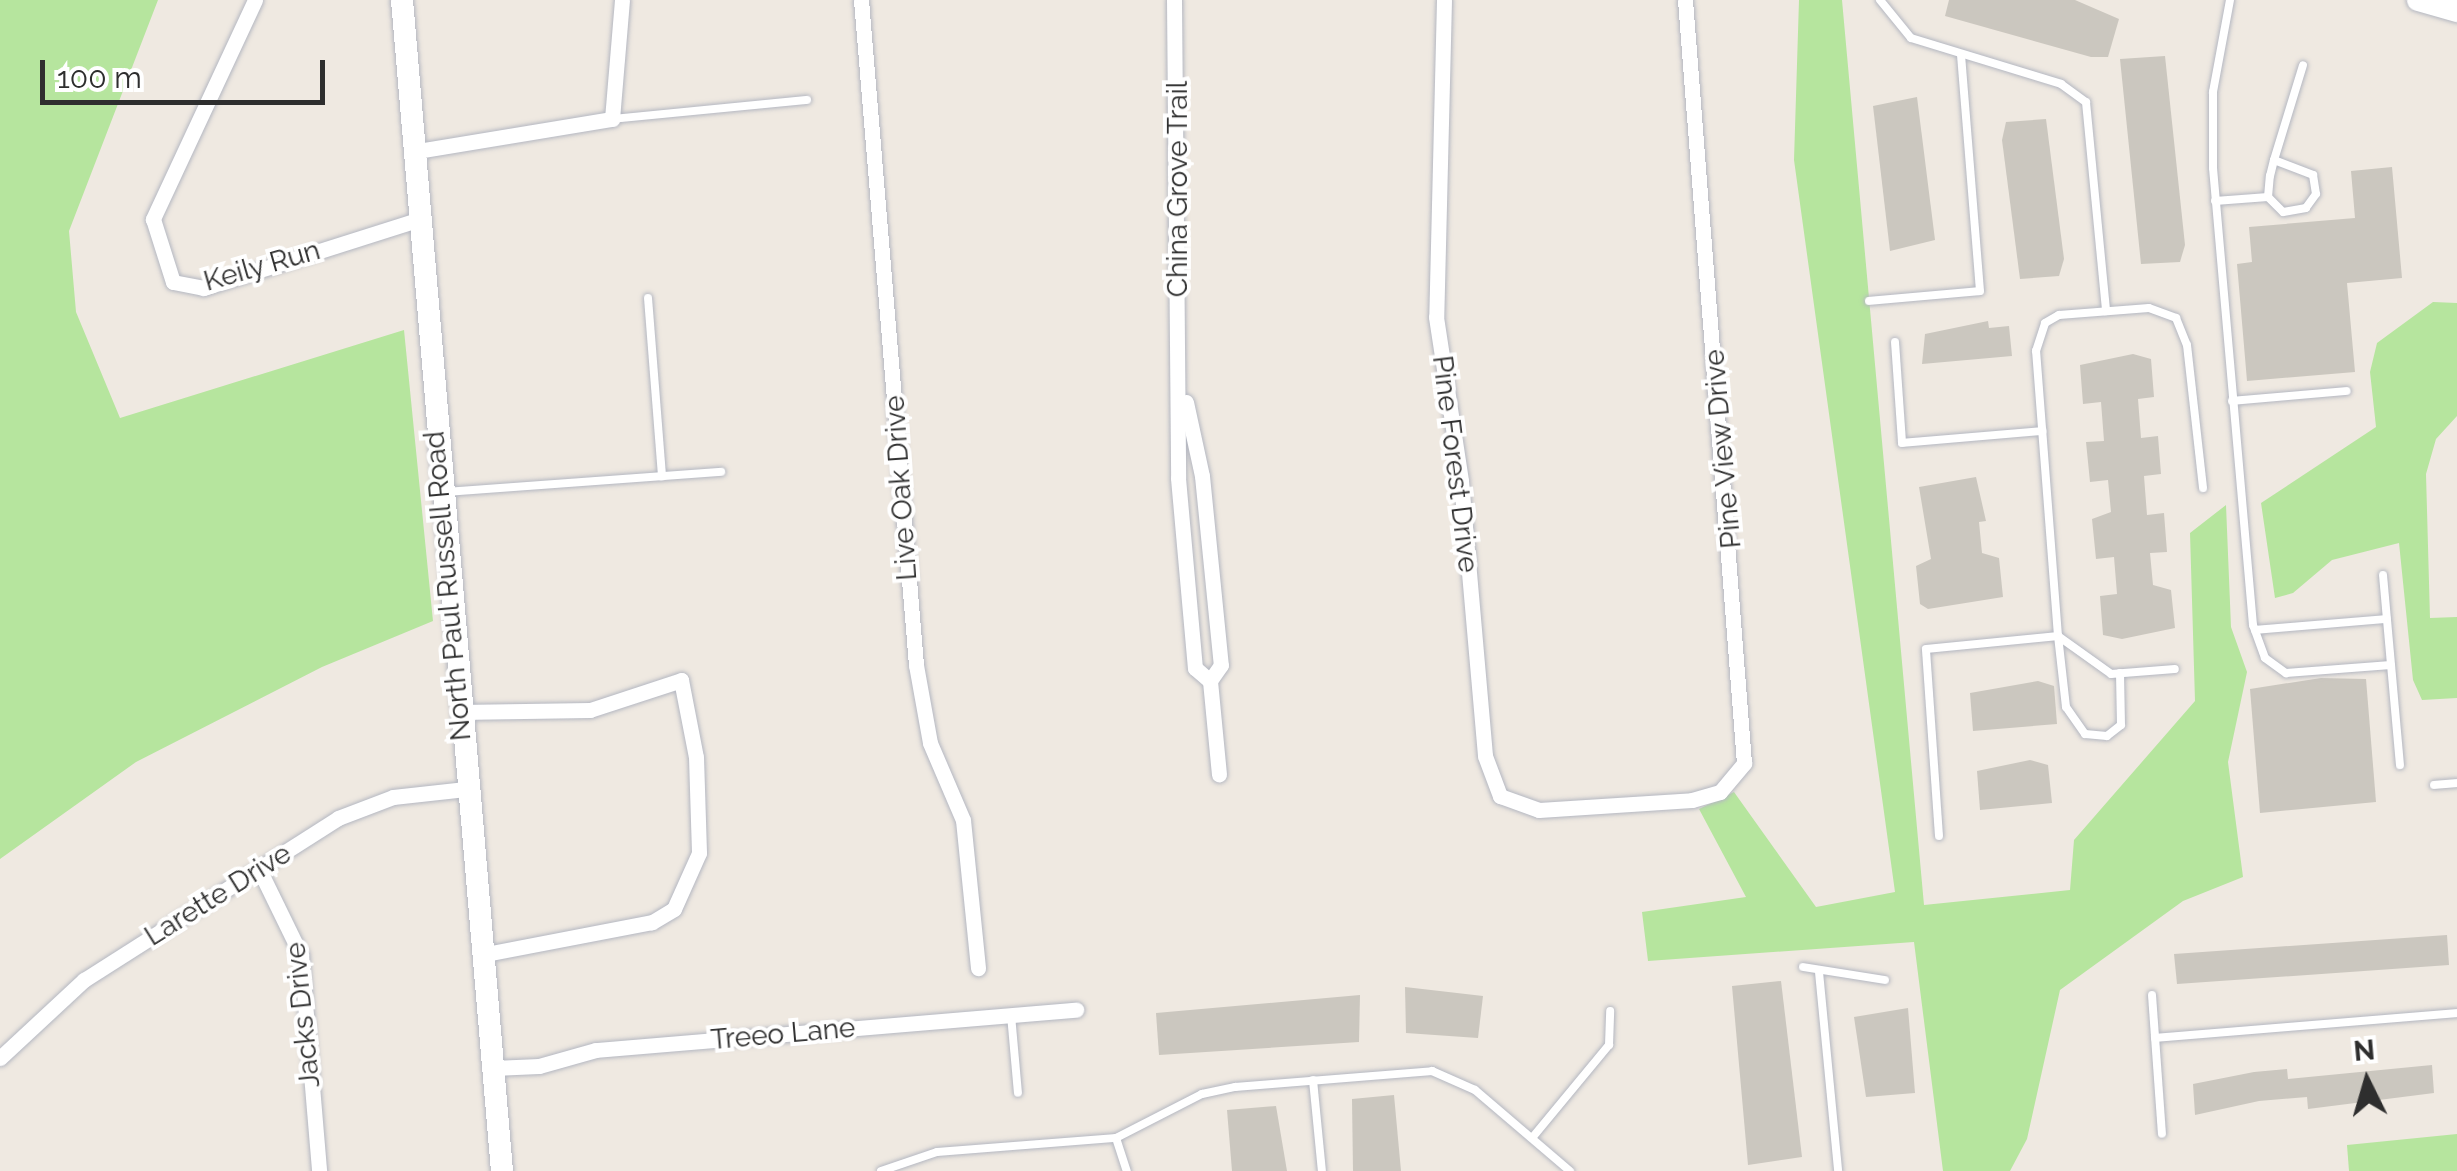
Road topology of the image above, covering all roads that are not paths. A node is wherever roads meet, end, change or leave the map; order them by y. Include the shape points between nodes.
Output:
1 (256, 0) edge
2 (402, 0) edge
3 (622, 0) edge
4 (861, 0) edge
5 (1174, 0) edge
6 (1444, 0) edge
7 (1685, 0) edge
8 (1880, 0) edge
9 (2230, 0) edge
10 (2418, 0) edge
11 (2457, 11) edge
12 (1961, 56) junction
13 (2303, 65) dead end
14 (807, 100) dead end
15 (612, 119) junction
16 (412, 152) junction
17 (2274, 160) junction
18 (2268, 197) junction
19 (2216, 201) junction
20 (417, 220) junction
21 (648, 298) dead end
22 (1869, 301) dead end
23 (2106, 311) junction
24 (1895, 342) dead end
25 (1181, 378) junction
26 (2347, 391) dead end
27 (2232, 402) junction
28 (2042, 431) junction
29 (721, 472) dead end
30 (662, 476) junction
31 (2203, 488) dead end
32 (440, 492) junction
33 (2383, 575) dead end
34 (2387, 619) junction
35 (2255, 630) junction
36 (2058, 636) junction
37 (2391, 665) junction
38 (2176, 669) dead end
39 (2120, 673) junction
40 (1210, 681) junction
41 (460, 712) junction
42 (2400, 765) dead end
43 (1219, 776) dead end
44 (2457, 783) edge
45 (2434, 785) dead end
46 (466, 789) junction
47 (1624, 805) joint
48 (1939, 836) dead end
49 (258, 869) junction
50 (480, 956) junction
51 (1803, 967) dead end
52 (978, 968) dead end
53 (1819, 972) junction
54 (1885, 980) dead end
55 (2152, 995) dead end
56 (1076, 1010) dead end
57 (1610, 1011) dead end
58 (2457, 1014) edge
59 (1011, 1015) junction
60 (2155, 1038) junction
61 (0, 1058) edge
62 (492, 1068) junction
63 (1313, 1080) junction
64 (1018, 1093) dead end
65 (2162, 1134) dead end
66 (1116, 1138) junction
67 (1532, 1138) junction
68 (318, 1171) edge
69 (502, 1171) edge
70 (881, 1171) edge
71 (1126, 1171) edge
72 (1322, 1171) edge
73 (1570, 1171) edge
74 (1838, 1171) edge

1 - 20 street, Keily Run via 153,219 174,282 202,288
2 - 16 street, North Paul Russell Road
3 - 15 street
4 - 52 street, Live Oak Drive via 916,664 930,743 963,820
5 - 25 street, China Grove Trail
6 - 47 street, Pine Forest Drive via 1436,317 1489,778 1500,796 1526,810
7 - 47 street, Pine View Drive via 1746,746 1736,780 1720,792
8 - 12 lane via 1911,38
9 - 19 lane via 2212,92
10 - 11 street
12 - 22 lane via 1980,291
12 - 23 lane via 2061,84 2086,102
13 - 17 lane
14 - 15 lane
15 - 16 street
16 - 20 street, North Paul Russell Road
17 - 18 lane
17 - 18 lane via 2307,169 2316,194 2292,213
18 - 19 lane
19 - 27 lane
20 - 32 street, North Paul Russell Road
21 - 30 lane
23 - 28 lane via 2058,315 2040,333
23 - 31 lane via 2165,310 2183,328
24 - 28 lane via 1902,443
25 - 40 street, China Grove Trail via 1202,476 1221,665
25 - 40 street, China Grove Trail via 1178,478 1195,668
26 - 27 lane
27 - 35 lane
28 - 36 lane
29 - 30 lane
30 - 32 lane
32 - 41 street, North Paul Russell Road
33 - 34 lane
34 - 35 lane
34 - 37 lane
35 - 37 lane via 2265,658 2286,673
36 - 39 lane via 2098,670
36 - 39 lane via 2066,707 2084,734 2108,736 2121,725
36 - 48 lane via 1926,649
37 - 42 lane
38 - 39 lane
40 - 43 street, China Grove Trail
41 - 46 street, North Paul Russell Road
41 - 50 street via 590,710 681,680 696,757 699,853 674,909 652,922
44 - 45 lane
46 - 49 street, Larette Drive via 366,805
46 - 50 street, North Paul Russell Road
49 - 61 street, Larette Drive via 74,988
49 - 68 street, Jacks Drive via 302,954
50 - 62 street, North Paul Russell Road
51 - 53 lane
53 - 54 lane
53 - 74 lane
55 - 60 lane
56 - 59 street, Treeo Lane
57 - 67 lane via 1609,1045
58 - 60 lane
59 - 62 street, Treeo Lane via 596,1050 538,1066
59 - 64 lane
60 - 65 lane
62 - 69 street, North Paul Russell Road
63 - 66 lane via 1202,1094
63 - 67 lane via 1447,1074
63 - 72 lane
66 - 70 lane via 937,1152
66 - 71 lane
67 - 73 lane

